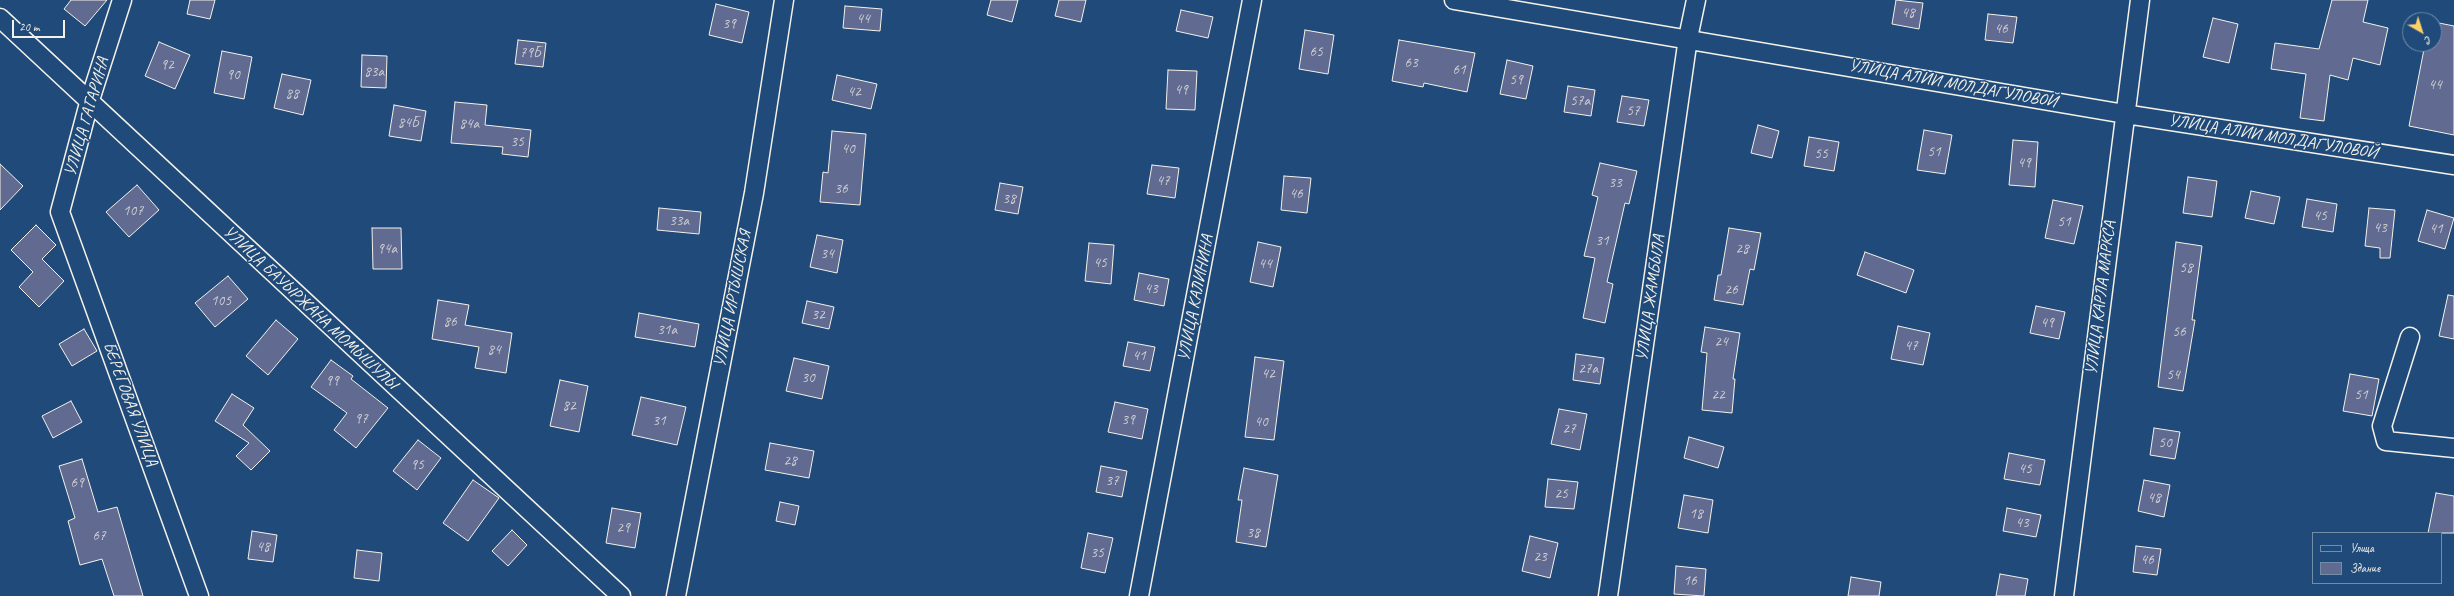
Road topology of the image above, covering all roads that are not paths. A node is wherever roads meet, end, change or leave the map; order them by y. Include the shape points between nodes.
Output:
1 (122, 0) edge
2 (784, 0) edge
3 (1252, 0) edge
4 (1454, 0) edge
5 (1696, 0) edge
6 (2140, 0) edge
7 (0, 18) edge
8 (1688, 38) junction
9 (89, 103) junction
10 (2125, 114) junction
11 (2454, 165) edge
12 (60, 212) joint
13 (2410, 337) dead end
14 (2454, 448) edge
15 (199, 596) edge
16 (621, 596) edge
17 (676, 596) edge
18 (1139, 596) edge
19 (1608, 596) edge
20 (2064, 596) edge

1 - 9 street, УЛИЦА ГАГАРИНА
2 - 17 street, УЛИЦА ИРТЫШСКАЯ via 754,192
3 - 18 street, УЛИЦА КАЛИНИНА
4 - 8 street, УЛИЦА АЛИИ МОЛДАГУЛОВОЙ
5 - 8 street, УЛИЦА ЖАМБЫЛА
6 - 10 street, УЛИЦА КАРЛА МАРКСА
7 - 9 street, УЛИЦА БАУЫРЖАНА МОМЫШУЛЫ
8 - 10 street, УЛИЦА АЛИИ МОЛДАГУЛОВОЙ
8 - 19 street, УЛИЦА ЖАМБЫЛА
9 - 12 street, УЛИЦА ГАГАРИНА
9 - 16 street, УЛИЦА БАУЫРЖАНА МОМЫШУЛЫ
10 - 11 street, УЛИЦА АЛИИ МОЛДАГУЛОВОЙ
10 - 20 street, УЛИЦА КАРЛА МАРКСА
12 - 15 street, БЕРЕГОВАЯ УЛИЦА
13 - 14 street via 2382,426 2386,441

